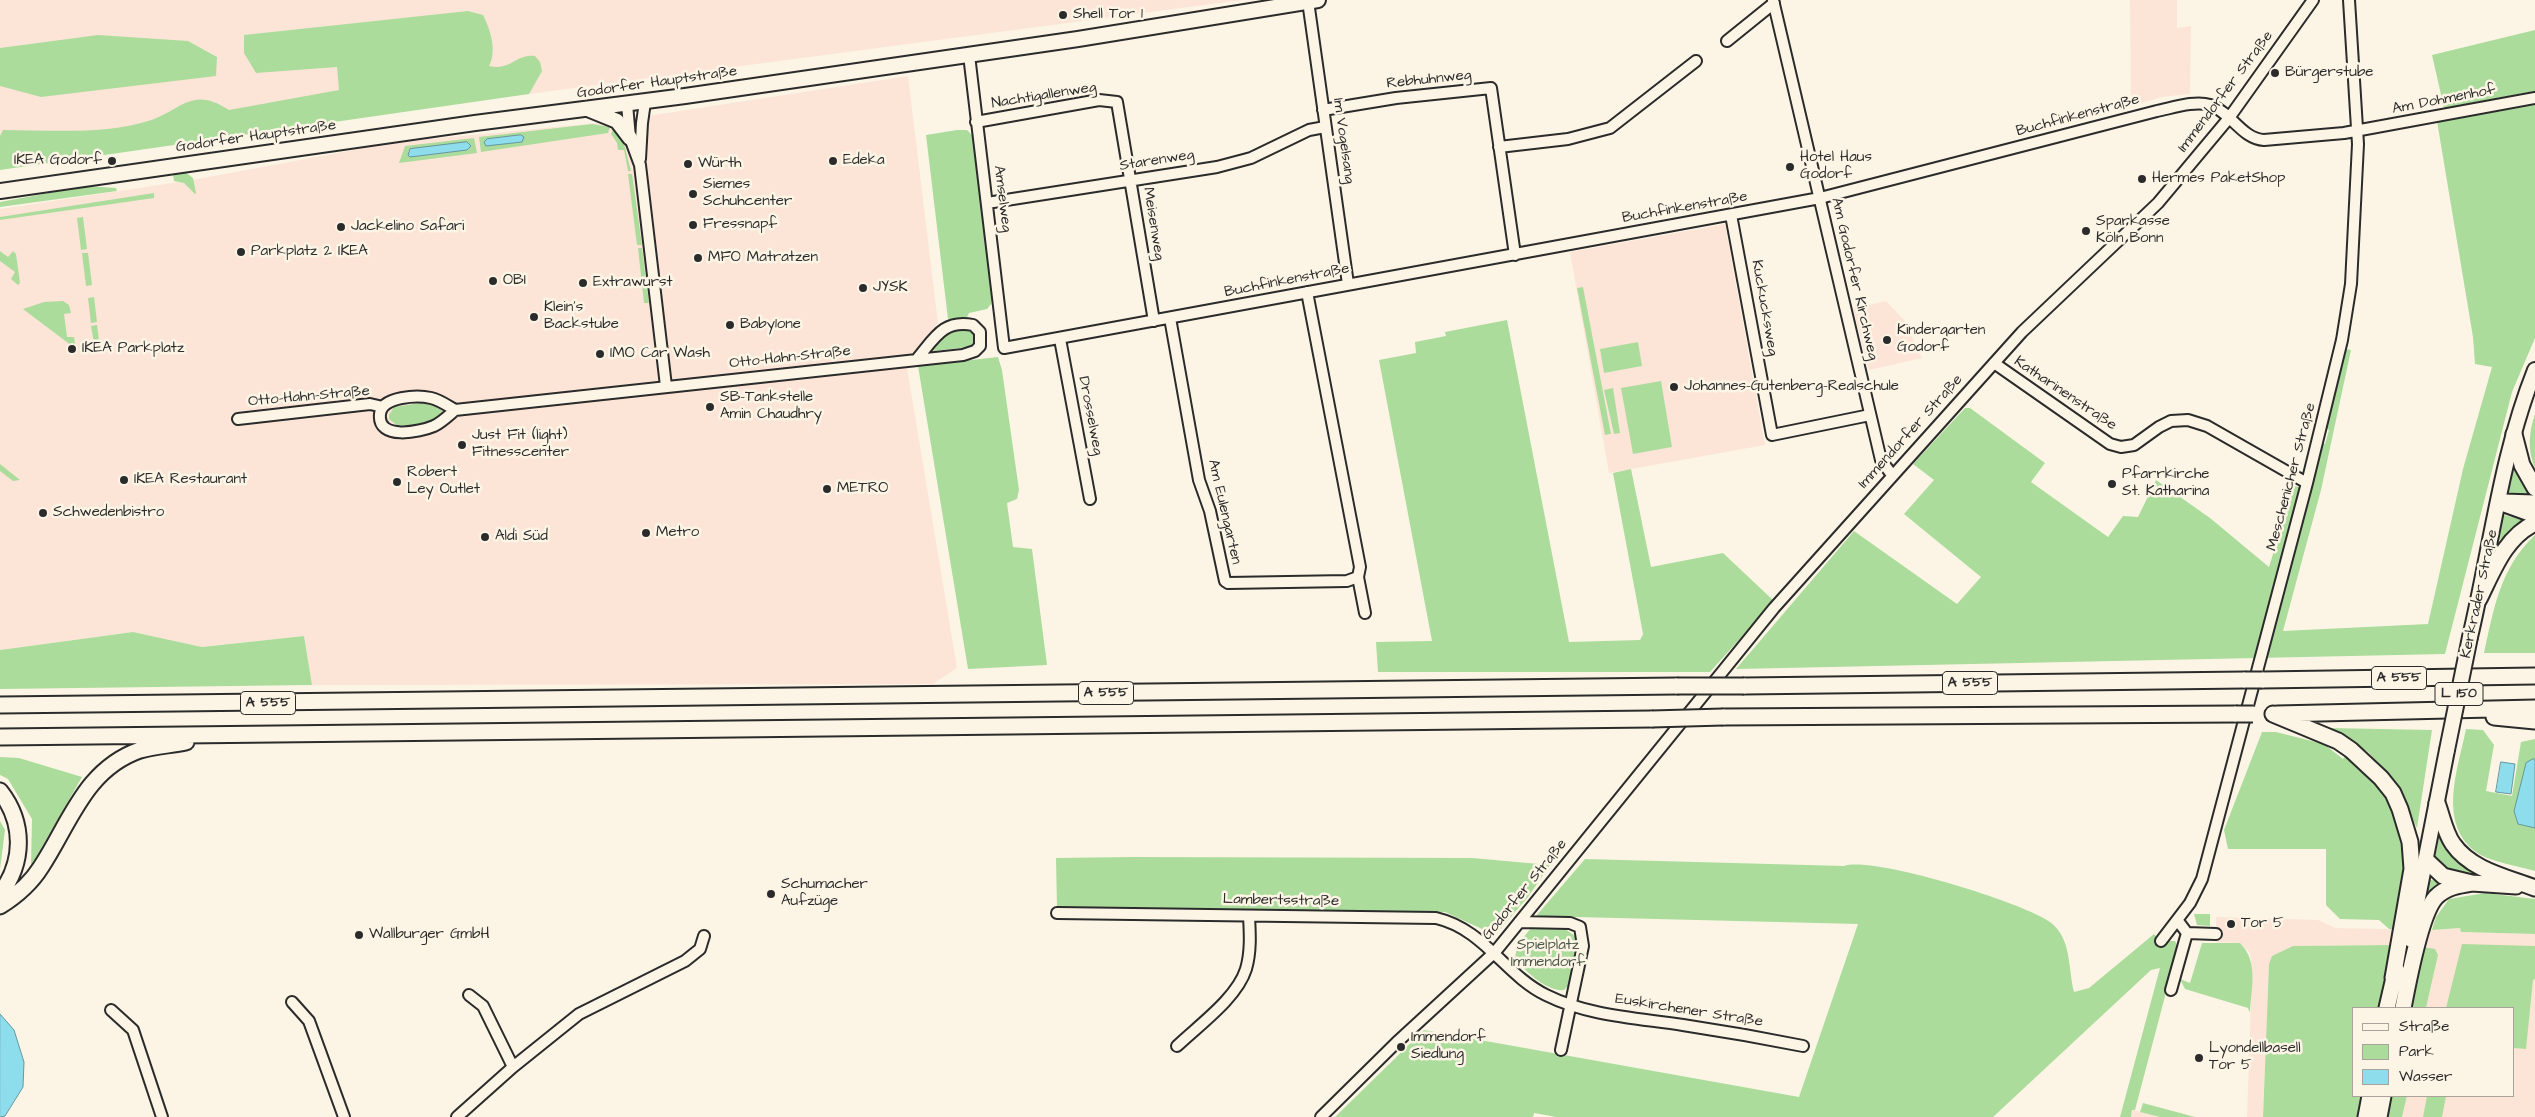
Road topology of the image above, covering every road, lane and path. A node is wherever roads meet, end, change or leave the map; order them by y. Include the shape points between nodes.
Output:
1 (2313, 0) edge
2 (2349, 0) edge
3 (1313, 1) edge
4 (1774, 1) edge
5 (1727, 41) dead end
6 (969, 55) junction
7 (1696, 61) dead end
8 (2535, 98) edge
9 (646, 102) junction
10 (1117, 102) joint
11 (627, 104) junction
12 (589, 110) junction
13 (1323, 110) junction
14 (2229, 118) junction
15 (976, 122) junction
16 (1325, 127) junction
17 (2358, 131) junction
18 (630, 138) junction
19 (1499, 147) junction
20 (640, 165) junction
21 (1130, 180) junction
22 (0, 191) edge
23 (1820, 198) junction
24 (987, 203) junction
25 (1731, 215) junction
26 (1515, 255) junction
27 (1348, 284) junction
28 (1307, 292) junction
29 (1170, 318) junction
30 (1154, 321) junction
31 (1060, 339) junction
32 (1004, 348) joint
33 (917, 359) junction
34 (1994, 363) junction
35 (2535, 370) edge
36 (666, 386) junction
37 (383, 407) junction
38 (455, 410) junction
39 (1870, 415) junction
40 (241, 419) dead end
41 (2514, 434) junction
42 (1892, 475) junction
43 (2307, 483) junction
44 (2535, 488) edge
45 (1090, 499) dead end
46 (2499, 502) junction
47 (2535, 503) edge
48 (2535, 515) edge
49 (2535, 523) edge
50 (1358, 577) junction
51 (2480, 599) junction
52 (1365, 613) dead end
53 (1730, 660) joint
54 (2535, 676) edge
55 (0, 705) edge
56 (2535, 708) edge
57 (2417, 711) junction
58 (2273, 714) junction
59 (2535, 721) edge
60 (229, 734) junction
61 (0, 737) edge
62 (0, 791) edge
63 (2437, 803) junction
64 (2426, 861) junction
65 (2472, 883) junction
66 (0, 894) edge
67 (0, 906) edge
68 (2416, 908) junction
69 (1057, 913) dead end
70 (1250, 916) junction
71 (2178, 921) junction
72 (1519, 922) junction
73 (2186, 933) junction
74 (2216, 934) dead end
75 (704, 936) dead end
76 (2161, 941) dead end
77 (1494, 952) junction
78 (2393, 978) junction
79 (2171, 990) dead end
80 (470, 995) dead end
81 (292, 1002) dead end
82 (1570, 1004) junction
83 (2387, 1007) edge
84 (2398, 1007) edge
85 (2403, 1007) edge
86 (112, 1010) dead end
87 (1177, 1046) dead end
88 (1803, 1046) dead end
89 (1561, 1050) dead end
90 (513, 1067) junction
91 (2370, 1097) edge
92 (2383, 1097) edge
93 (162, 1117) edge
94 (344, 1117) edge
95 (457, 1117) edge
96 (1321, 1117) edge
97 (2366, 1117) edge
98 (2379, 1117) edge

1 - 14 street, Immendorfer Straße
2 - 17 street, Meschenicher Straße
3 - 6 main road, Godorfer Hauptstraße
3 - 13 street, Im Vogelsang
4 - 5 street
4 - 23 street, Am Godorfer Kirchweg
6 - 9 main road, Godorfer Hauptstraße
6 - 15 street, Amselweg
7 - 19 street via 1610,128 1568,139
8 - 17 street, Am Dohmenhof
9 - 11 main road, Godorfer Hauptstraße
9 - 20 street
10 - 15 street, Nachtigallenweg via 1099,100
10 - 21 street, Meisenweg
11 - 12 main road, Godorfer Hauptstraße
11 - 18 street
12 - 18 main road via 617,121
12 - 22 main road, Godorfer Hauptstraße via 476,123
13 - 16 street, Im Vogelsang
13 - 19 street, Rebhuhnweg via 1491,88
14 - 17 street, Buchfinkenstraße via 2257,139
14 - 23 street, Buchfinkenstraße via 2209,105 2156,111
14 - 34 street, Immendorfer Straße via 2158,203 2022,332
15 - 24 street, Amselweg
16 - 21 street, Starenweg via 1309,130 1237,162
16 - 27 street, Im Vogelsang
17 - 43 street, Meschenicher Straße via 2357,201 2348,302 2342,340
18 - 20 street
19 - 26 street, Rebhuhnweg
20 - 36 street
21 - 24 street, Starenweg
21 - 30 street, Meisenweg
23 - 25 street, Buchfinkenstraße
23 - 39 street, Am Godorfer Kirchweg
24 - 32 street, Amselweg
25 - 26 street, Buchfinkenstraße
25 - 39 street, Kuckucksweg via 1772,436
26 - 27 street, Buchfinkenstraße
27 - 28 street, Buchfinkenstraße
28 - 29 street, Buchfinkenstraße
28 - 50 street via 1360,567
29 - 30 street, Buchfinkenstraße
29 - 50 street, Am Eulengarten via 1199,480 1210,511 1225,581 1347,582
30 - 31 street, Buchfinkenstraße
31 - 32 street, Buchfinkenstraße
31 - 45 street, Drosselweg
33 - 33 street, Otto-Hahn-Straße via 975,351 981,341 980,332 973,325 950,325
33 - 36 street, Otto-Hahn-Straße
34 - 42 street, Immendorfer Straße
34 - 43 street, Katharinenstraße via 2110,444 2121,447 2134,445 2158,427 2171,421 2188,420 2207,426
35 - 41 main road, Kerkrader Straße / L 150
36 - 38 street, Otto-Hahn-Straße
37 - 38 street, Otto-Hahn-Straße via 397,400 420,398 441,402
37 - 38 street, Otto-Hahn-Straße via 381,421 390,431 399,433 434,426
37 - 40 street, Otto-Hahn-Straße via 370,404
39 - 42 street, Am Godorfer Kirchweg via 1882,460
41 - 44 highway via 2522,466
41 - 46 main road, Kerkrader Straße / L 150
42 - 53 street, Immendorfer Straße
43 - 71 street, Meschenicher Straße via 2202,879
46 - 47 highway
46 - 48 highway
46 - 51 main road, Kerkrader Straße / L 150
49 - 51 highway via 2515,536 2505,549
50 - 52 street
51 - 63 main road, Kerkrader Straße / L 150, bridge
53 - 72 street, Godorfer Straße
54 - 55 highway, A 555, bridge
56 - 57 highway, A 555
57 - 58 highway, A 555
57 - 59 highway
58 - 60 highway, A 555, bridge
58 - 78 highway via 2338,741 2381,778 2393,793 2410,842 2412,869
60 - 61 highway, A 555
60 - 67 highway via 141,750 99,775 79,800 41,868 18,894
62 - 66 highway via 13,813 19,842 15,868
63 - 64 main road, Kerkrader Straße / L 150
63 - 65 highway via 2452,842 2465,857 2484,869 2535,888
64 - 65 highway via 2443,876
64 - 68 main road, Kerkrader Straße / L 150
65 - 85 highway via 2450,887 2436,898 2425,918
68 - 78 highway, Kerkrader Straße / L 150
68 - 84 highway, Kerkrader Straße / L 150
69 - 70 street, Lambertsstraße
70 - 77 street, Lambertsstraße via 1436,918 1475,935
70 - 87 street via 1249,957 1241,981 1234,992
71 - 73 street
71 - 76 street, Meschenicher Straße
72 - 77 street, Godorfer Straße
72 - 82 street via 1570,923 1580,928 1583,946
73 - 74 street
73 - 79 street
75 - 90 street via 700,950 685,961 578,1014
77 - 82 street, Euskirchener Straße via 1545,995
77 - 96 street, Godorfer Straße
78 - 83 highway, Kerkrader Straße / L 150
80 - 90 street via 483,1006
81 - 94 street via 309,1021
82 - 88 street, Euskirchener Straße
82 - 89 street
86 - 93 street via 133,1030
90 - 95 street
91 - 97 highway
92 - 98 highway

